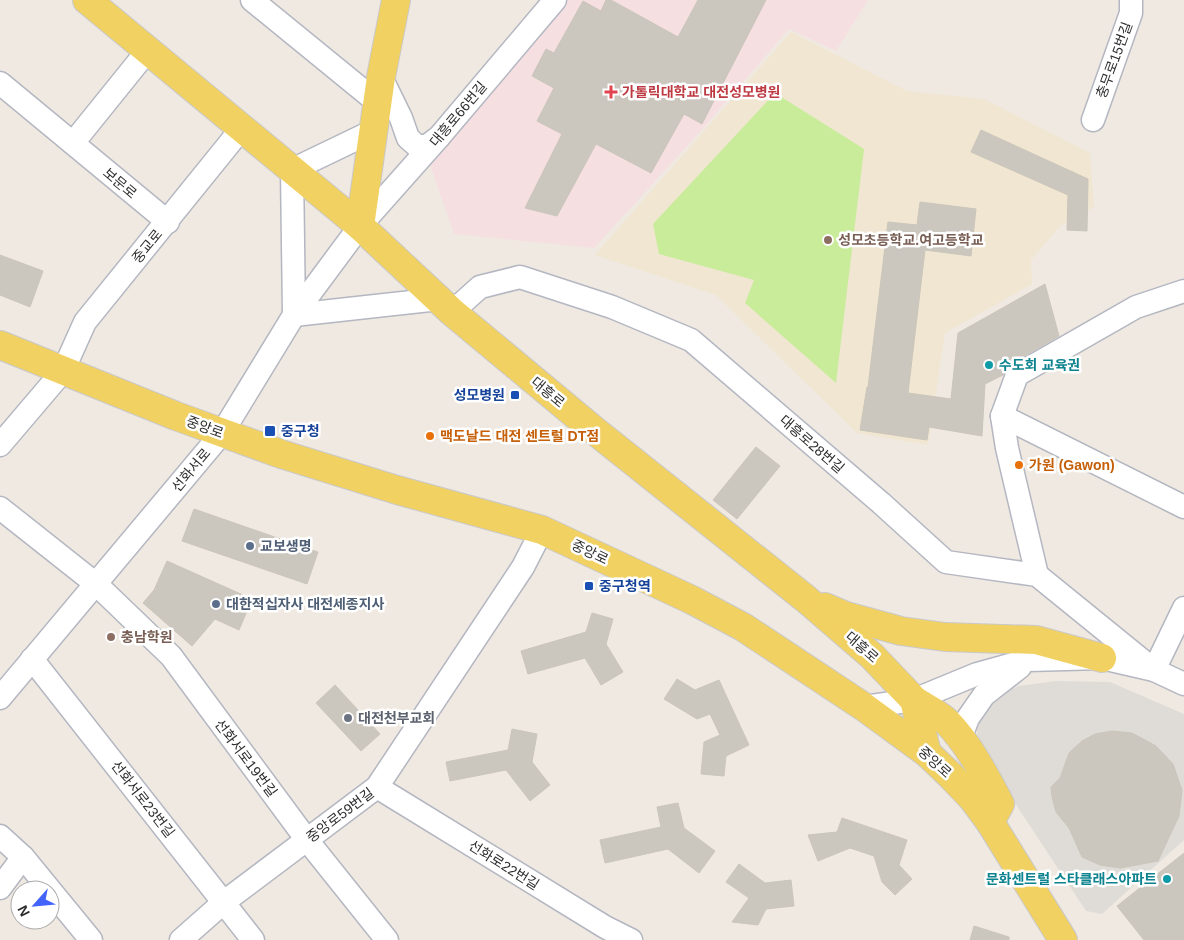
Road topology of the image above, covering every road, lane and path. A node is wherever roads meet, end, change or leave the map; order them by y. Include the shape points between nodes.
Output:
1 (87, 0) edge
2 (252, 0) edge
3 (396, 0) edge
4 (555, 0) edge
5 (1131, 0) edge
6 (148, 50) junction
7 (0, 83) edge
8 (379, 90) junction
9 (1093, 120) dead end
10 (242, 128) junction
11 (373, 131) junction
12 (439, 137) junction
13 (73, 143) junction
14 (292, 170) junction
15 (168, 222) junction
16 (360, 226) junction
17 (1184, 291) edge
18 (446, 306) junction
19 (294, 315) junction
20 (0, 345) edge
21 (63, 371) junction
22 (1002, 416) junction
23 (222, 433) junction
24 (0, 445) edge
25 (1184, 507) edge
26 (0, 508) edge
27 (542, 530) junction
28 (1037, 575) junction
29 (96, 584) junction
30 (806, 599) junction
31 (1184, 608) edge
32 (1102, 658) junction
33 (32, 659) junction
34 (1028, 660) junction
35 (1154, 670) junction
36 (1184, 684) edge
37 (0, 698) edge
38 (914, 700) junction
39 (864, 707) junction
40 (960, 739) junction
41 (927, 753) junction
42 (377, 787) junction
43 (990, 822) junction
44 (0, 836) edge
45 (307, 840) junction
46 (23, 857) junction
47 (0, 888) edge
48 (224, 902) junction
49 (603, 934) edge
50 (91, 940) edge
51 (181, 940) edge
52 (253, 940) edge
53 (387, 940) edge
54 (632, 940) edge
55 (1064, 940) edge

1 - 6 main road
2 - 8 street
3 - 8 main road
4 - 12 street, 대흥로66번길
5 - 9 street, 충무로15번길 via 1131,14
6 - 10 main road
6 - 13 street
7 - 13 street, 보문로
8 - 11 main road
8 - 12 street via 401,118 408,138 417,146 427,146
10 - 14 main road
10 - 15 street, 중교로
11 - 14 street
11 - 16 main road
12 - 16 street, 대흥로66번길
13 - 15 street, 보문로
14 - 16 main road
14 - 19 street
15 - 21 street, 중교로 via 85,322
16 - 18 main road, 대흥로
16 - 19 street, 선화서로
17 - 22 street via 1136,307 1017,375
18 - 19 street
18 - 28 street, 대흥로28번길 via 480,287 520,277 612,307 691,340 946,562
18 - 30 main road, 대흥로 via 595,431
19 - 23 street, 선화서로
20 - 21 main road, 중앙로
21 - 23 main road, 중앙로
21 - 24 street, 중교로
22 - 25 street
22 - 28 street
23 - 27 main road, 중앙로 via 397,490
23 - 29 street, 선화서로
26 - 29 street, 선화서로19번길
27 - 39 main road, 중앙로 via 743,627
27 - 42 street, 중앙로59번길 via 523,567
28 - 35 street
29 - 33 street, 선화서로
29 - 45 street, 선화서로19번길 via 171,656
30 - 32 main road via 846,616 901,631 946,637 1036,640
30 - 38 main road, 대흥로 via 872,656
31 - 35 street
32 - 34 street
32 - 35 street
33 - 37 street, 선화서로
33 - 48 street, 선화서로23번길
34 - 38 street via 977,674
34 - 40 street via 984,694 968,718
35 - 36 street
38 - 39 street
38 - 40 main road via 946,721
38 - 41 main road, 대흥로
39 - 41 main road, 중앙로
40 - 43 main road via 1000,804
41 - 43 main road, 중앙로 via 973,799
42 - 45 street, 중앙로59번길
42 - 49 street, 선화로22번길
43 - 55 main road, 중앙로
44 - 46 street
45 - 48 street, 중앙로59번길
45 - 53 street, 선화서로19번길
46 - 47 street
46 - 50 street
48 - 51 street, 중앙로59번길
48 - 52 street, 선화서로23번길
49 - 54 street, 선화로22번길

